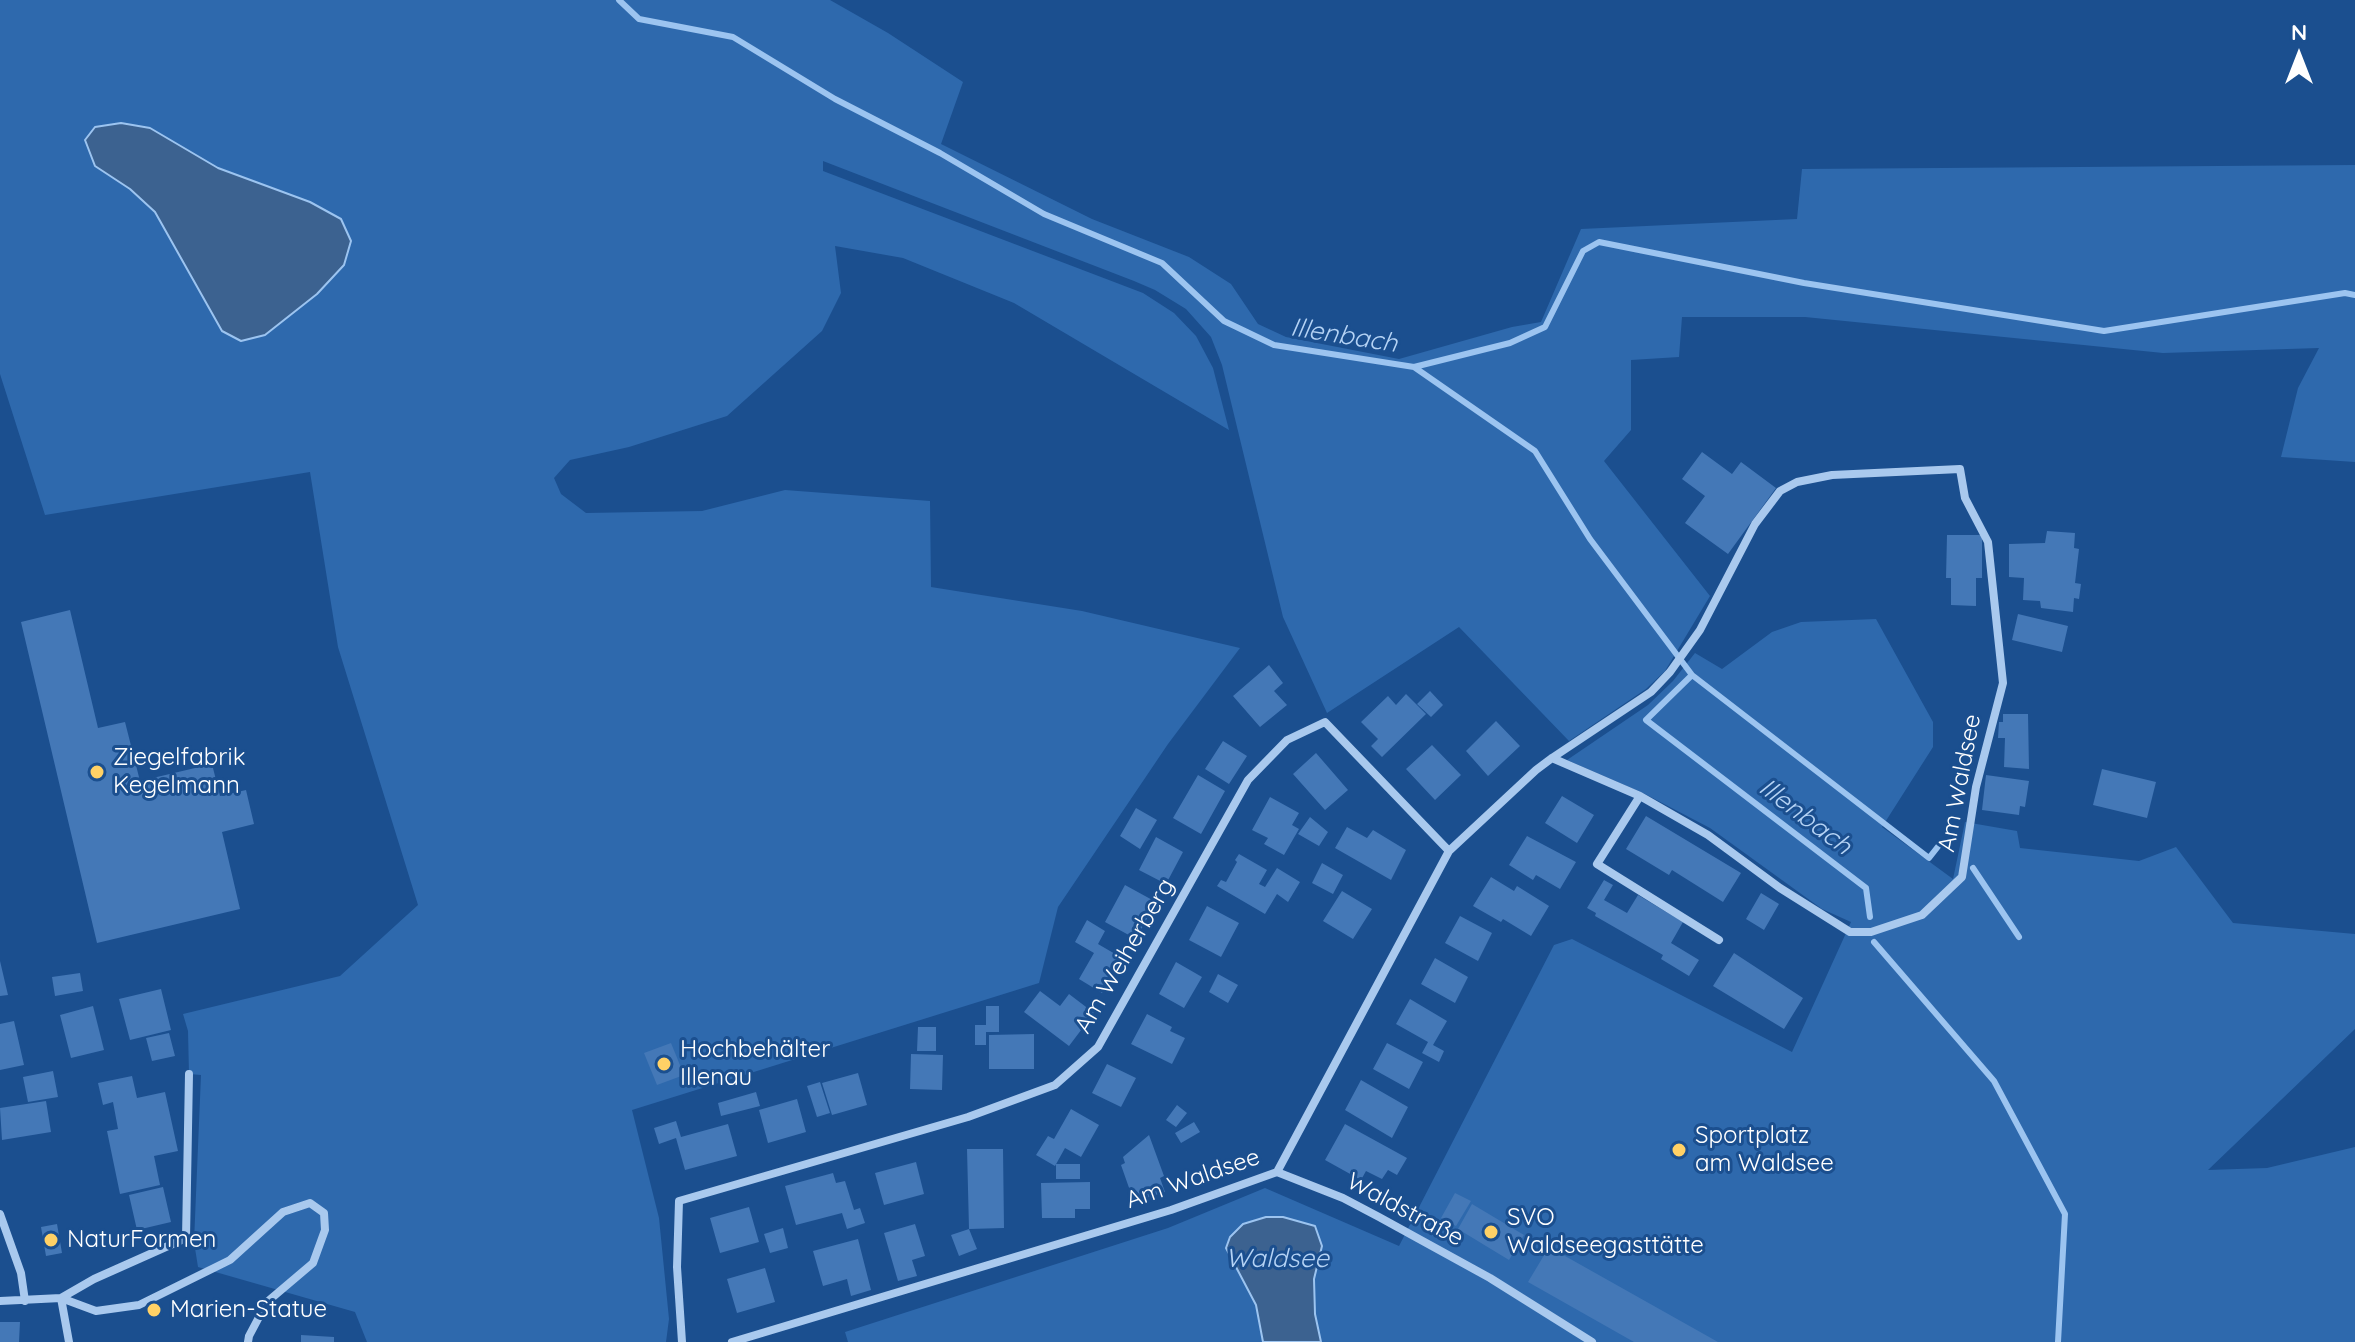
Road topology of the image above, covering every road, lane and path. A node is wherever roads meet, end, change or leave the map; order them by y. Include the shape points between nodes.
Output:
1 (1552, 758) junction
2 (1640, 796) junction
3 (1449, 851) junction
4 (1719, 940) dead end
5 (189, 1074) dead end
6 (1277, 1172) junction
7 (0, 1214) edge
8 (61, 1298) junction
9 (0, 1301) edge
10 (25, 1301) junction
11 (69, 1342) edge
12 (248, 1342) edge
13 (682, 1342) edge
14 (732, 1342) edge
15 (1592, 1342) edge

1 - 2 street, Am Waldsee
1 - 2 street, Am Waldsee via 1651,692 1670,672 1700,630 1755,524 1780,491 1832,475 1960,469 1965,498 1988,542 2003,683 1976,787 1962,877 1922,915 1871,932 1850,932 1708,835
1 - 3 street, Am Waldsee
2 - 4 street via 1597,864
3 - 6 street, Am Waldsee
3 - 13 street, Am Weiherberg via 1325,722 1287,740 1248,780 1098,1047 1055,1085 968,1117 679,1201
5 - 8 street via 186,1238
6 - 14 street, Am Waldsee via 1171,1210
6 - 15 street, Waldstraße via 1379,1217
7 - 10 street
8 - 10 street
8 - 11 street
8 - 12 street via 96,1311 139,1305 230,1260 283,1212 310,1203 324,1213 325,1230 313,1263 267,1302
9 - 10 street

